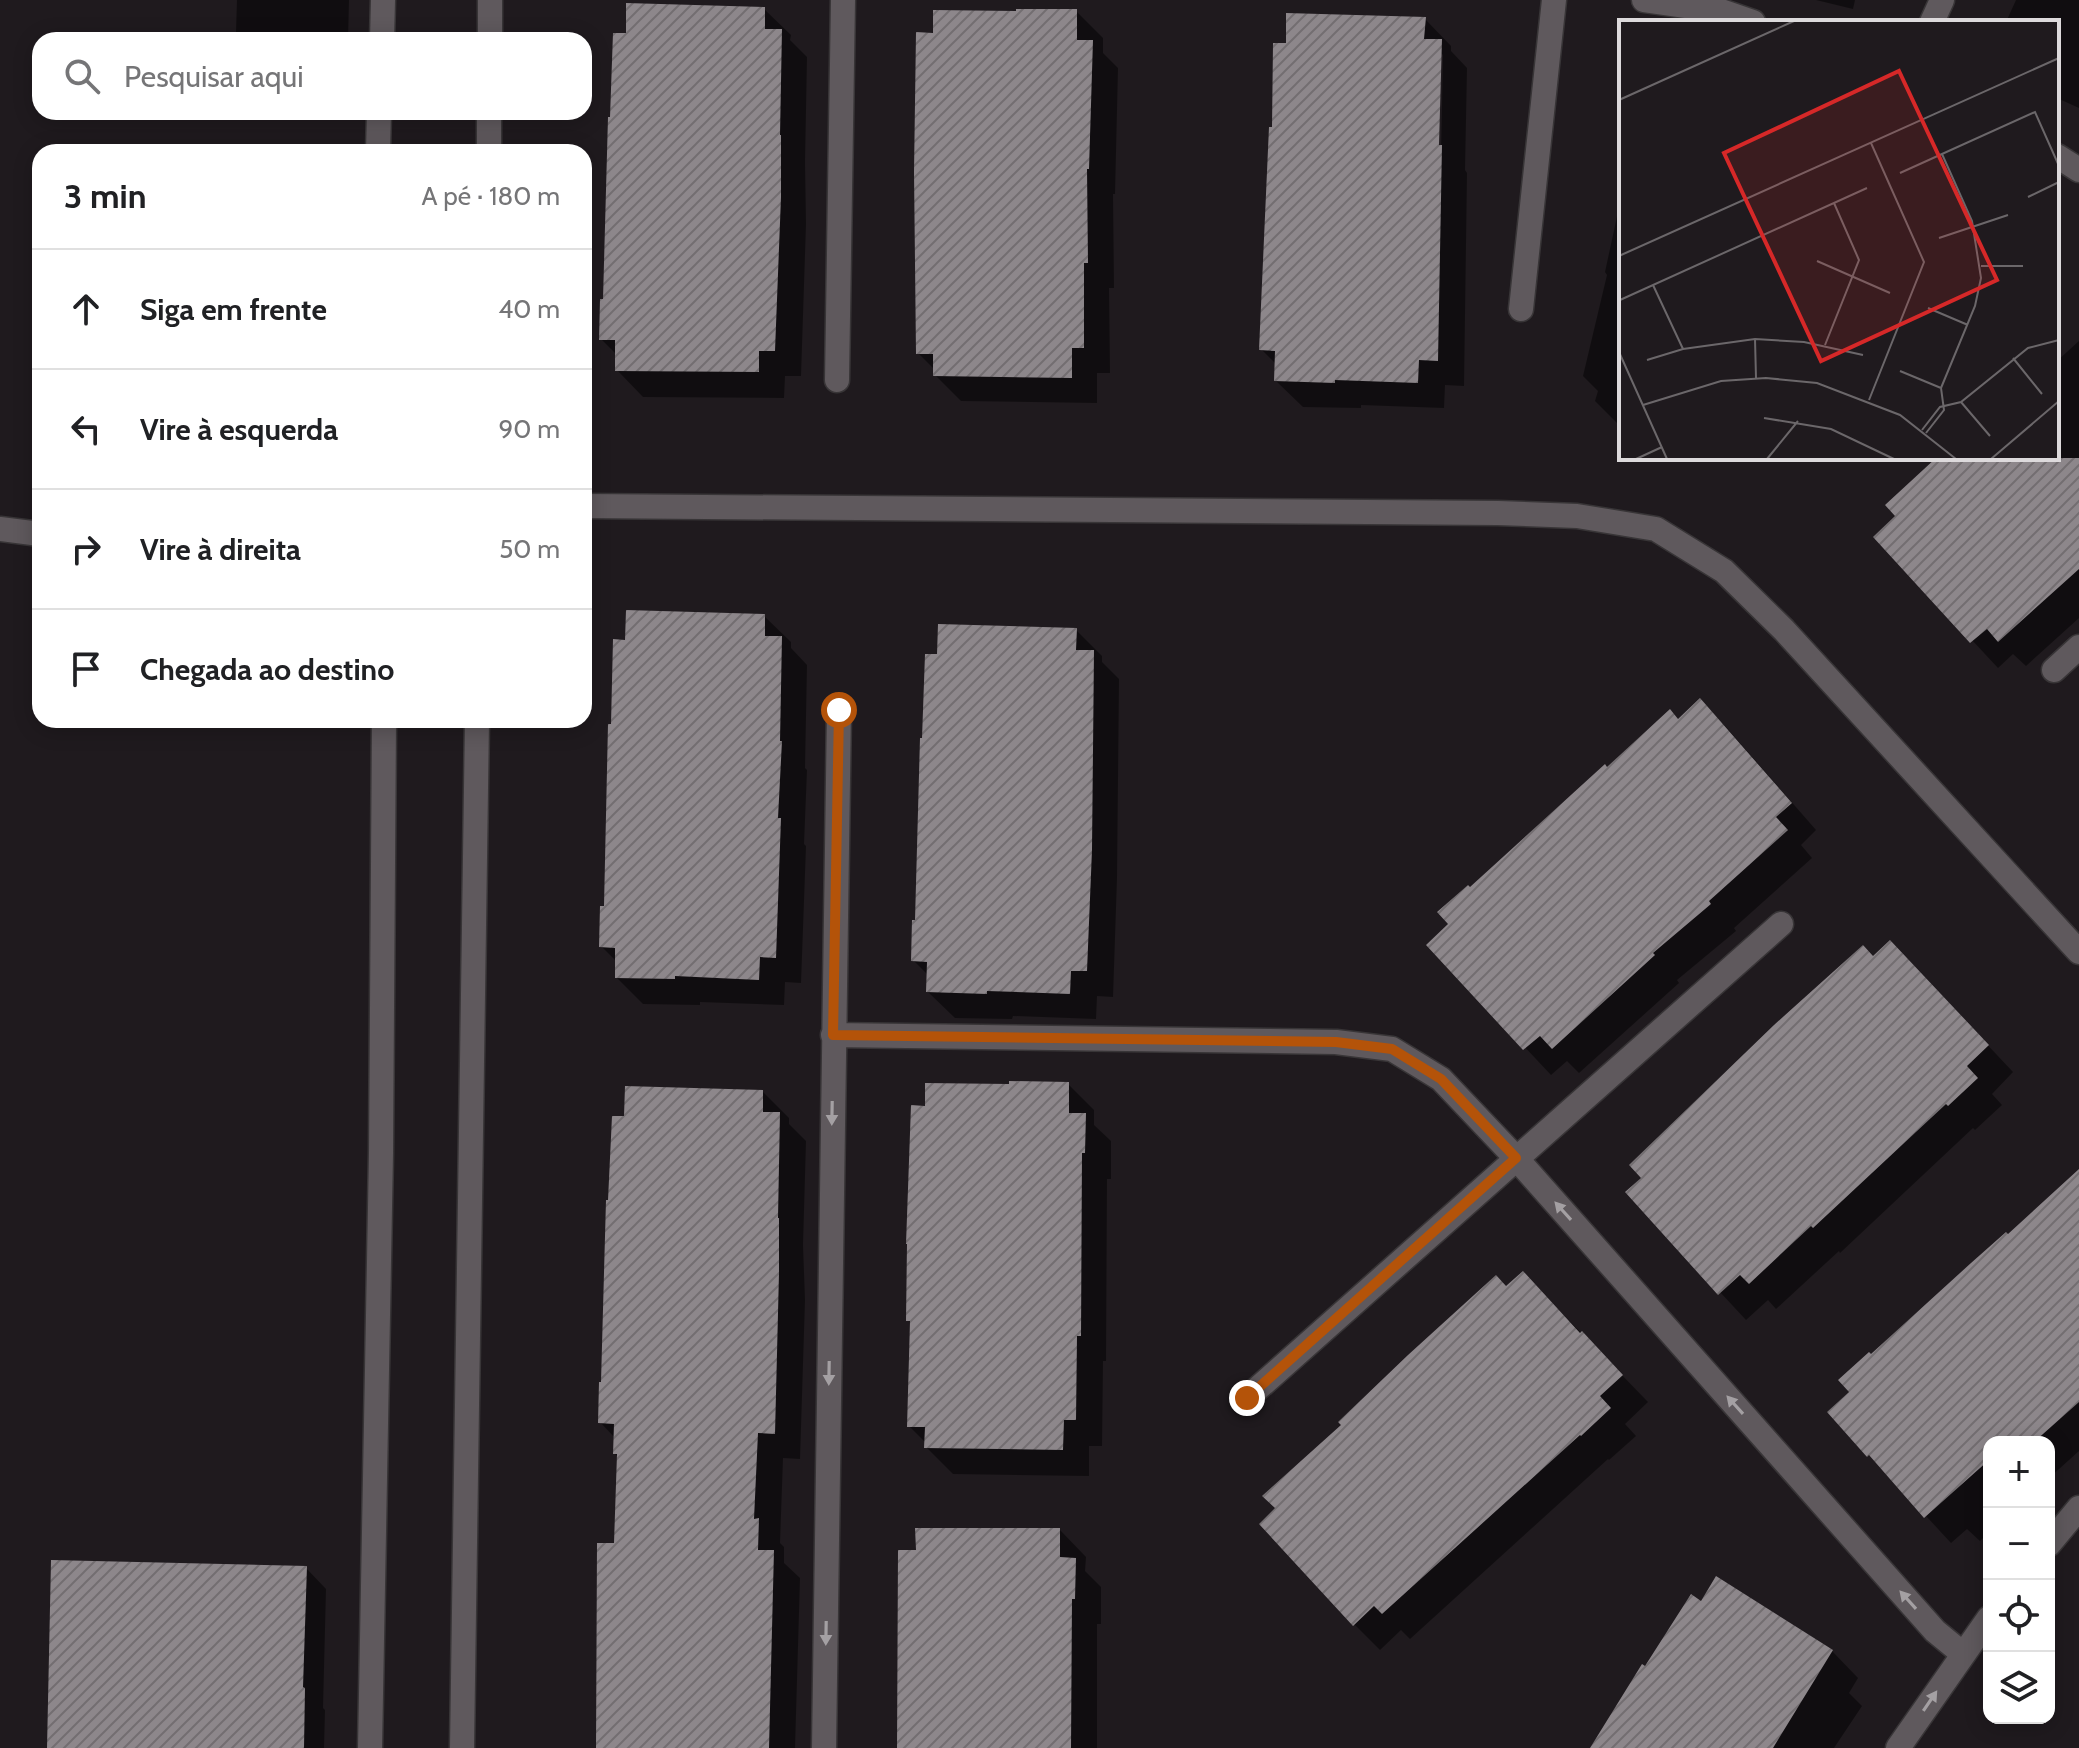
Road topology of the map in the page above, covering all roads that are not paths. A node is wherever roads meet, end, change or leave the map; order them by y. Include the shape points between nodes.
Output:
1 (383, 0) edge
2 (490, 0) edge
3 (843, 0) edge
4 (1554, 0) edge
5 (1644, 0) edge
6 (1942, 0) edge
7 (1747, 20) edge
8 (1933, 20) edge
9 (382, 32) edge
10 (490, 32) edge
11 (379, 120) edge
12 (489, 120) edge
13 (378, 144) edge
14 (489, 144) edge
15 (2059, 157) edge
16 (2079, 170) edge
17 (1521, 309) dead end
18 (837, 380) dead end
19 (592, 506) edge
20 (0, 529) edge
21 (32, 533) edge
22 (2079, 647) edge
23 (2054, 670) dead end
24 (839, 710) dead end
25 (384, 728) edge
26 (477, 728) edge
27 (1781, 924) dead end
28 (2079, 952) edge
29 (833, 1035) junction
30 (1516, 1158) junction
31 (1247, 1398) dead end
32 (2079, 1508) edge
33 (2055, 1537) edge
34 (1983, 1626) edge
35 (1963, 1654) junction
36 (370, 1748) edge
37 (462, 1748) edge
38 (824, 1748) edge
39 (1898, 1748) edge

1 - 9 street
2 - 10 street
3 - 18 street
4 - 17 street
5 - 7 street
6 - 8 street
11 - 13 street
12 - 14 street
15 - 16 street
19 - 28 street via 1498,513 1577,516 1656,529 1724,571 1784,630
20 - 21 street
22 - 23 street
24 - 29 street
25 - 36 street
26 - 37 street
27 - 30 street
29 - 30 street via 1336,1042 1392,1049 1441,1079
29 -> 38 street
30 - 31 street
35 -> 30 street via 1935,1631
32 - 33 street
34 - 35 street
39 -> 35 street

